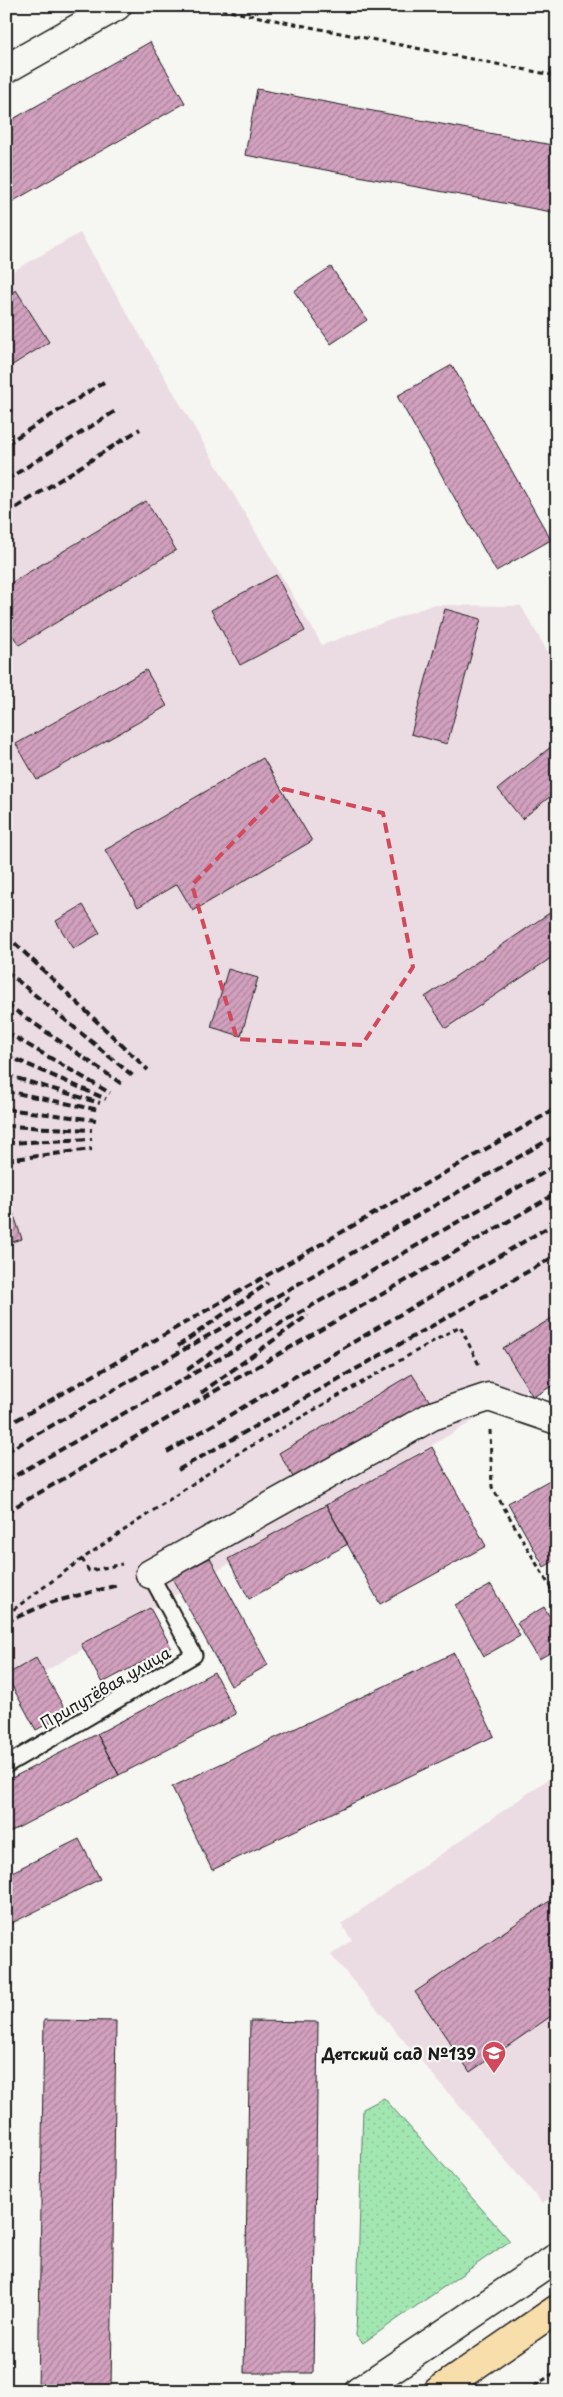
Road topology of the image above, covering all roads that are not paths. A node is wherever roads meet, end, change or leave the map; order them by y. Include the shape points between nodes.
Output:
1 (117, 6) edge
2 (6, 69) edge
3 (557, 1420) edge
4 (150, 1574) joint
5 (6, 1765) edge
6 (557, 2257) edge
7 (557, 2310) edge
8 (359, 2391) edge
9 (438, 2391) edge

1 - 2 street
3 - 4 street via 488,1397 432,1416
4 - 5 lane, Припутёвая улица via 194,1655
6 - 8 street
7 - 9 main road

